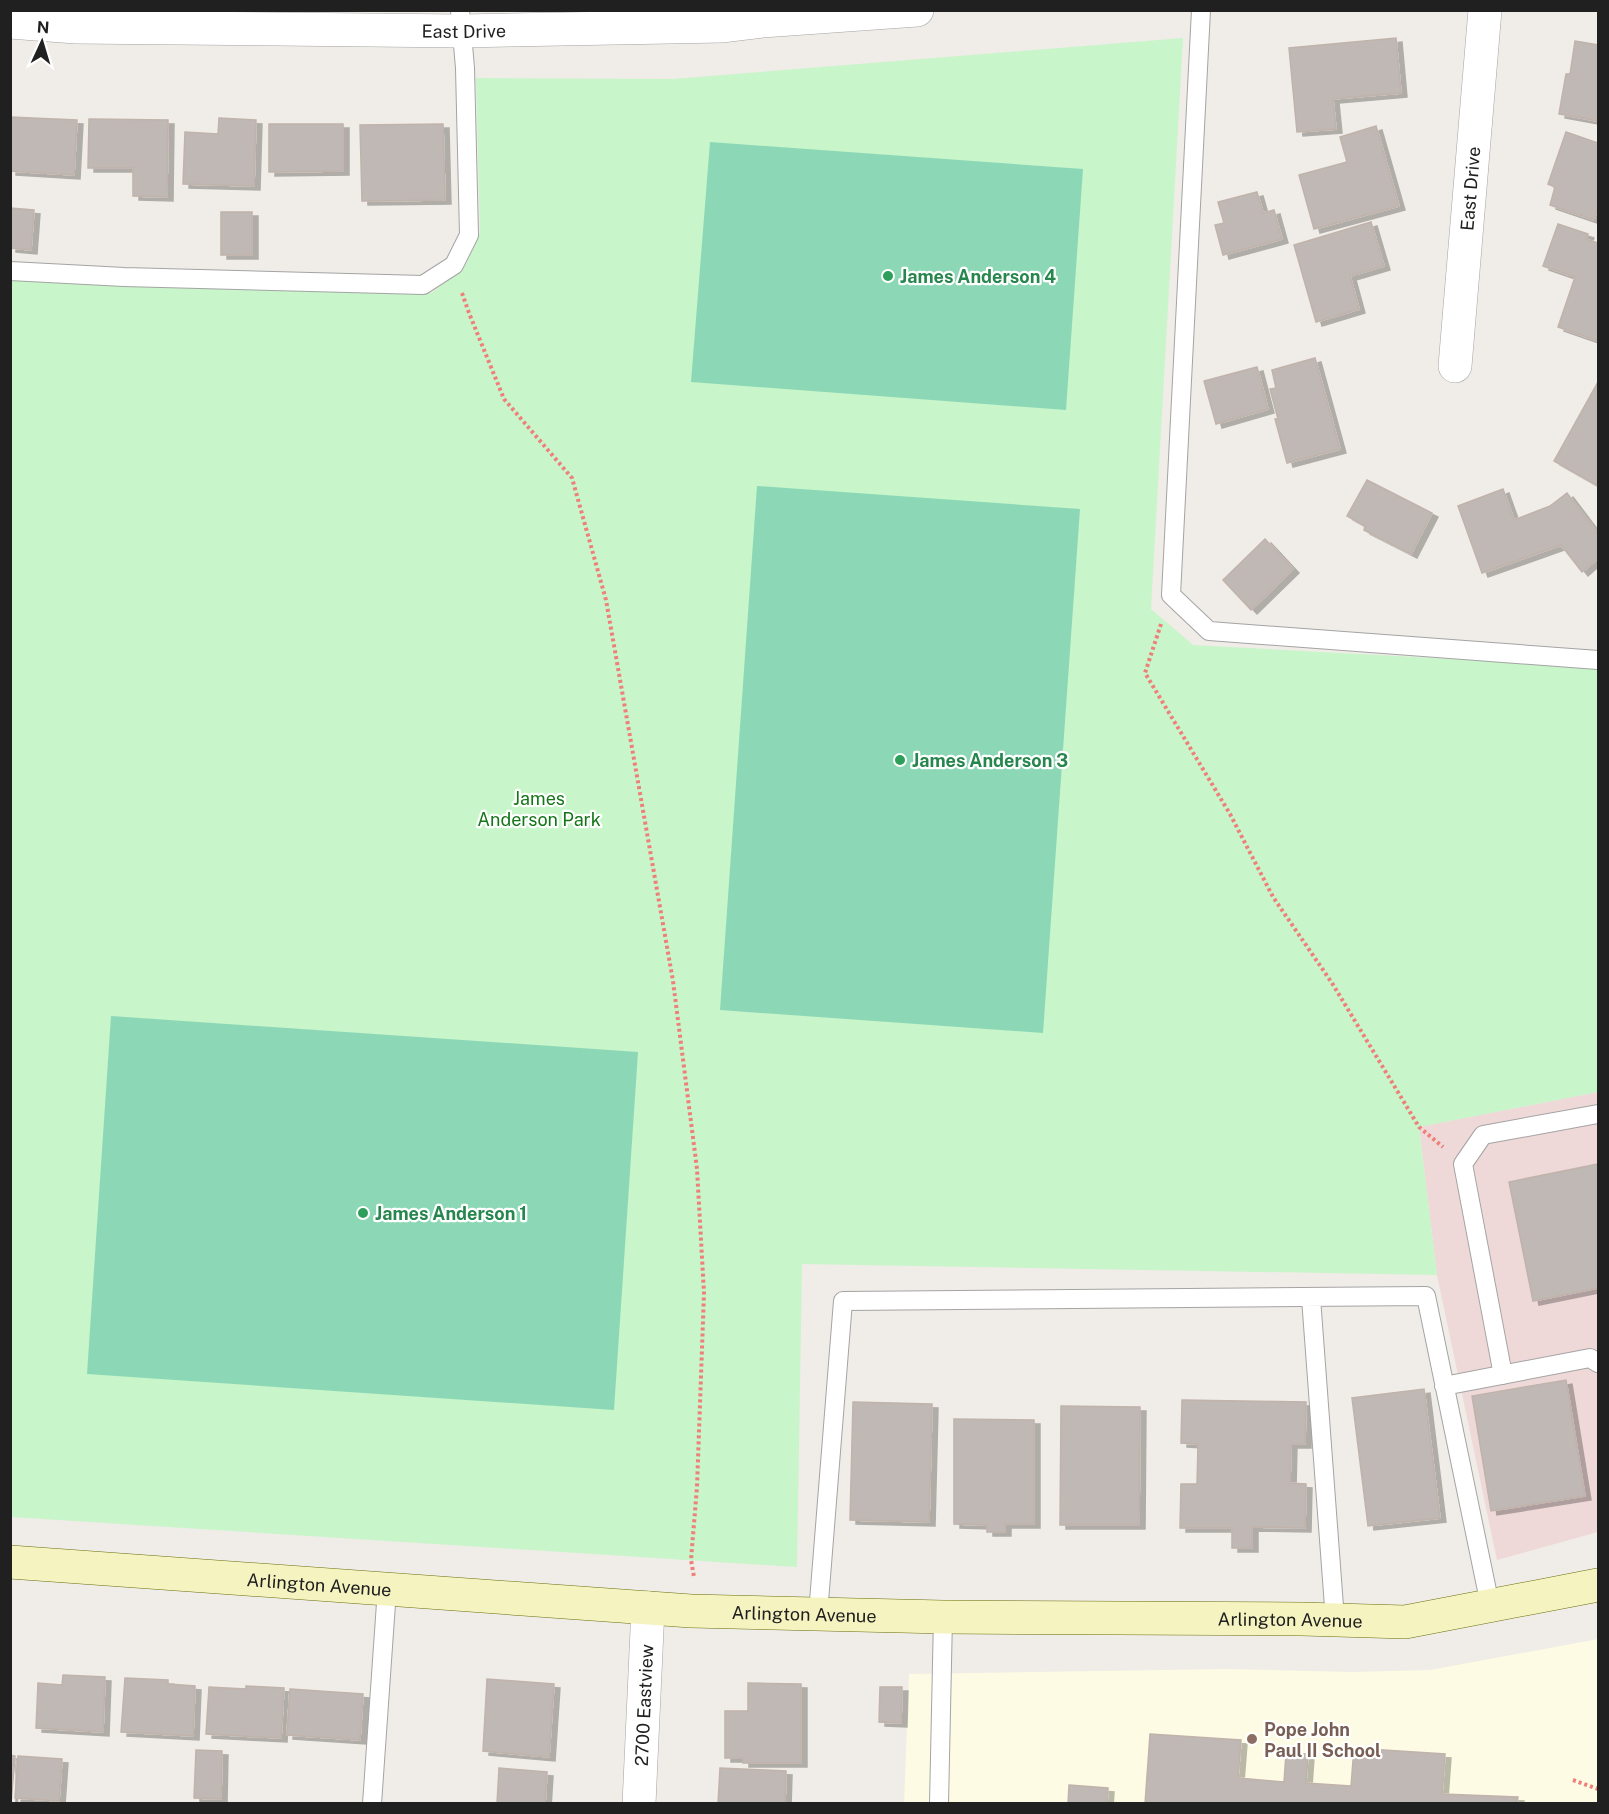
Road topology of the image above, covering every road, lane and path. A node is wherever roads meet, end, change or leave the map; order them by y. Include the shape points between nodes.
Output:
1 (917, 10) edge
2 (1201, 10) edge
3 (1485, 10) edge
4 (723, 18) edge
5 (461, 21) edge
6 (10, 22) edge
7 (454, 265) junction
8 (10, 271) edge
9 (1455, 366) dead end
10 (1171, 595) junction
11 (1599, 660) edge
12 (1599, 1114) edge
13 (1463, 1164) junction
14 (1311, 1298) junction
15 (1599, 1363) edge
16 (1503, 1375) junction
17 (1444, 1386) junction
18 (10, 1562) edge
19 (1599, 1585) edge
20 (387, 1588) junction
21 (1490, 1605) junction
22 (648, 1608) junction
23 (691, 1611) junction
24 (818, 1614) junction
25 (943, 1617) junction
26 (1335, 1620) junction
27 (1573, 1780) dead end
28 (1599, 1789) edge
29 (372, 1803) edge
30 (639, 1803) edge
31 (939, 1803) edge

1 - 4 street, East Drive via 762,21
2 - 10 lane
3 - 9 street, East Drive
4 - 5 street, East Drive
5 - 6 street, East Drive via 76,27
5 - 7 lane via 469,235
7 - 8 lane via 423,285
7 - 23 path via 504,399 572,478 606,600 633,753 673,981 697,1169 704,1293
10 - 11 lane via 1209,631
10 - 13 path via 1146,673 1230,814 1273,897 1332,983 1419,1127
12 - 13 lane via 1483,1135
13 - 16 lane
14 - 17 lane via 1426,1296
14 - 24 lane via 843,1301
14 - 26 lane
15 - 16 lane via 1590,1358
16 - 17 lane
17 - 21 lane
18 - 20 street, Arlington Avenue
19 - 21 street, Arlington Avenue
20 - 22 street, Arlington Avenue
20 - 29 lane
21 - 26 street, Arlington Avenue via 1406,1622
22 - 23 street, Arlington Avenue
22 - 30 street, 2700 Eastview
23 - 24 street, Arlington Avenue
24 - 25 street, Arlington Avenue
25 - 26 street, Arlington Avenue
25 - 31 lane
27 - 28 path

